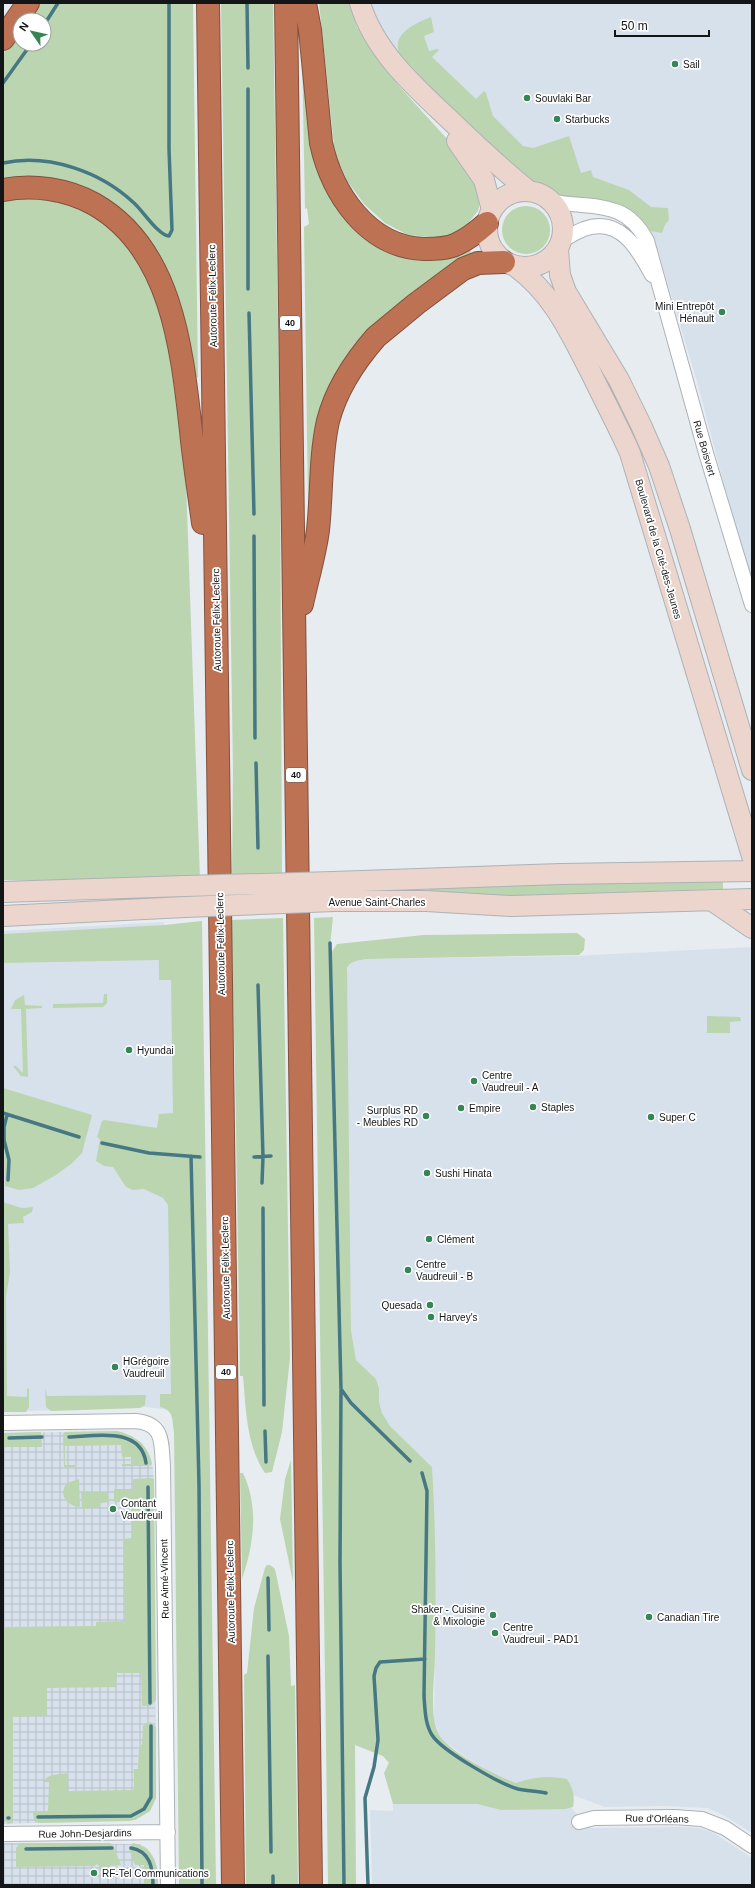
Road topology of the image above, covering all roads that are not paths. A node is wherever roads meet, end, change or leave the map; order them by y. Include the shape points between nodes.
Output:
1 (28, 3) edge
2 (208, 3) edge
3 (286, 3) edge
4 (305, 3) edge
5 (360, 3) edge
6 (3, 39) edge
7 (419, 90) junction
8 (3, 190) edge
9 (529, 191) junction
10 (551, 201) junction
11 (489, 216) junction
12 (560, 245) junction
13 (510, 264) junction
14 (660, 291) junction
15 (752, 605) edge
16 (216, 620) junction
17 (294, 642) junction
18 (752, 770) edge
19 (752, 856) edge
20 (752, 871) edge
21 (3, 892) edge
22 (334, 892) junction
23 (711, 900) junction
24 (752, 900) edge
25 (3, 916) edge
26 (752, 928) edge
27 (3, 1423) edge
28 (579, 1822) dead end
29 (168, 1832) junction
30 (3, 1834) edge
31 (752, 1846) edge
32 (168, 1885) edge
33 (233, 1885) edge
34 (311, 1885) edge

1 - 6 highway
2 - 16 highway, Autoroute Félix-Leclerc / 40
3 - 17 highway, 40
4 - 11 highway via 324,153 334,184 350,209 384,238 417,249 454,246 470,237
5 - 7 main road via 376,38
7 - 9 main road via 497,166
7 - 11 main road via 482,175
8 - 16 highway via 39,188 70,193 85,199 121,224 136,240 152,265 169,305 181,350
9 - 10 main road
9 - 11 main road via 514,192 501,199
10 - 12 main road via 562,218 563,232
10 - 14 street, Rue Boisvert via 568,205 605,207 631,219 647,241
11 - 13 main road via 486,232 491,249
12 - 13 main road via 549,259 537,266 530,268
12 - 14 street, Rue Boisvert via 583,229 603,227 616,230 637,248
12 - 18 main road via 560,274 566,292 620,380 659,466
13 - 17 highway via 478,263 456,273 376,337 357,360 335,403 326,430 317,531
13 - 19 main road, Boulevard de la Cité-des-Jeunes via 537,284 556,308 630,453
14 - 15 street, Rue Boisvert
16 - 33 highway, Autoroute Félix-Leclerc / 40
17 - 34 highway, 40
20 - 22 main road, Avenue Saint-Charles via 597,873
21 - 22 main road, Avenue Saint-Charles, bridge via 185,886
22 - 23 main road, Avenue Saint-Charles via 511,906
22 - 25 main road, Avenue Saint-Charles, bridge via 186,907
23 - 24 main road, Avenue Saint-Charles
23 - 26 main road
27 - 29 street, Rue Aimé-Vincent via 136,1421 152,1426 160,1436 163,1466
28 - 31 street, Rue d'Orléans via 594,1818 686,1817 717,1824
29 - 30 street, Rue John-Desjardins
29 - 32 street, Rue Aimé-Vincent

